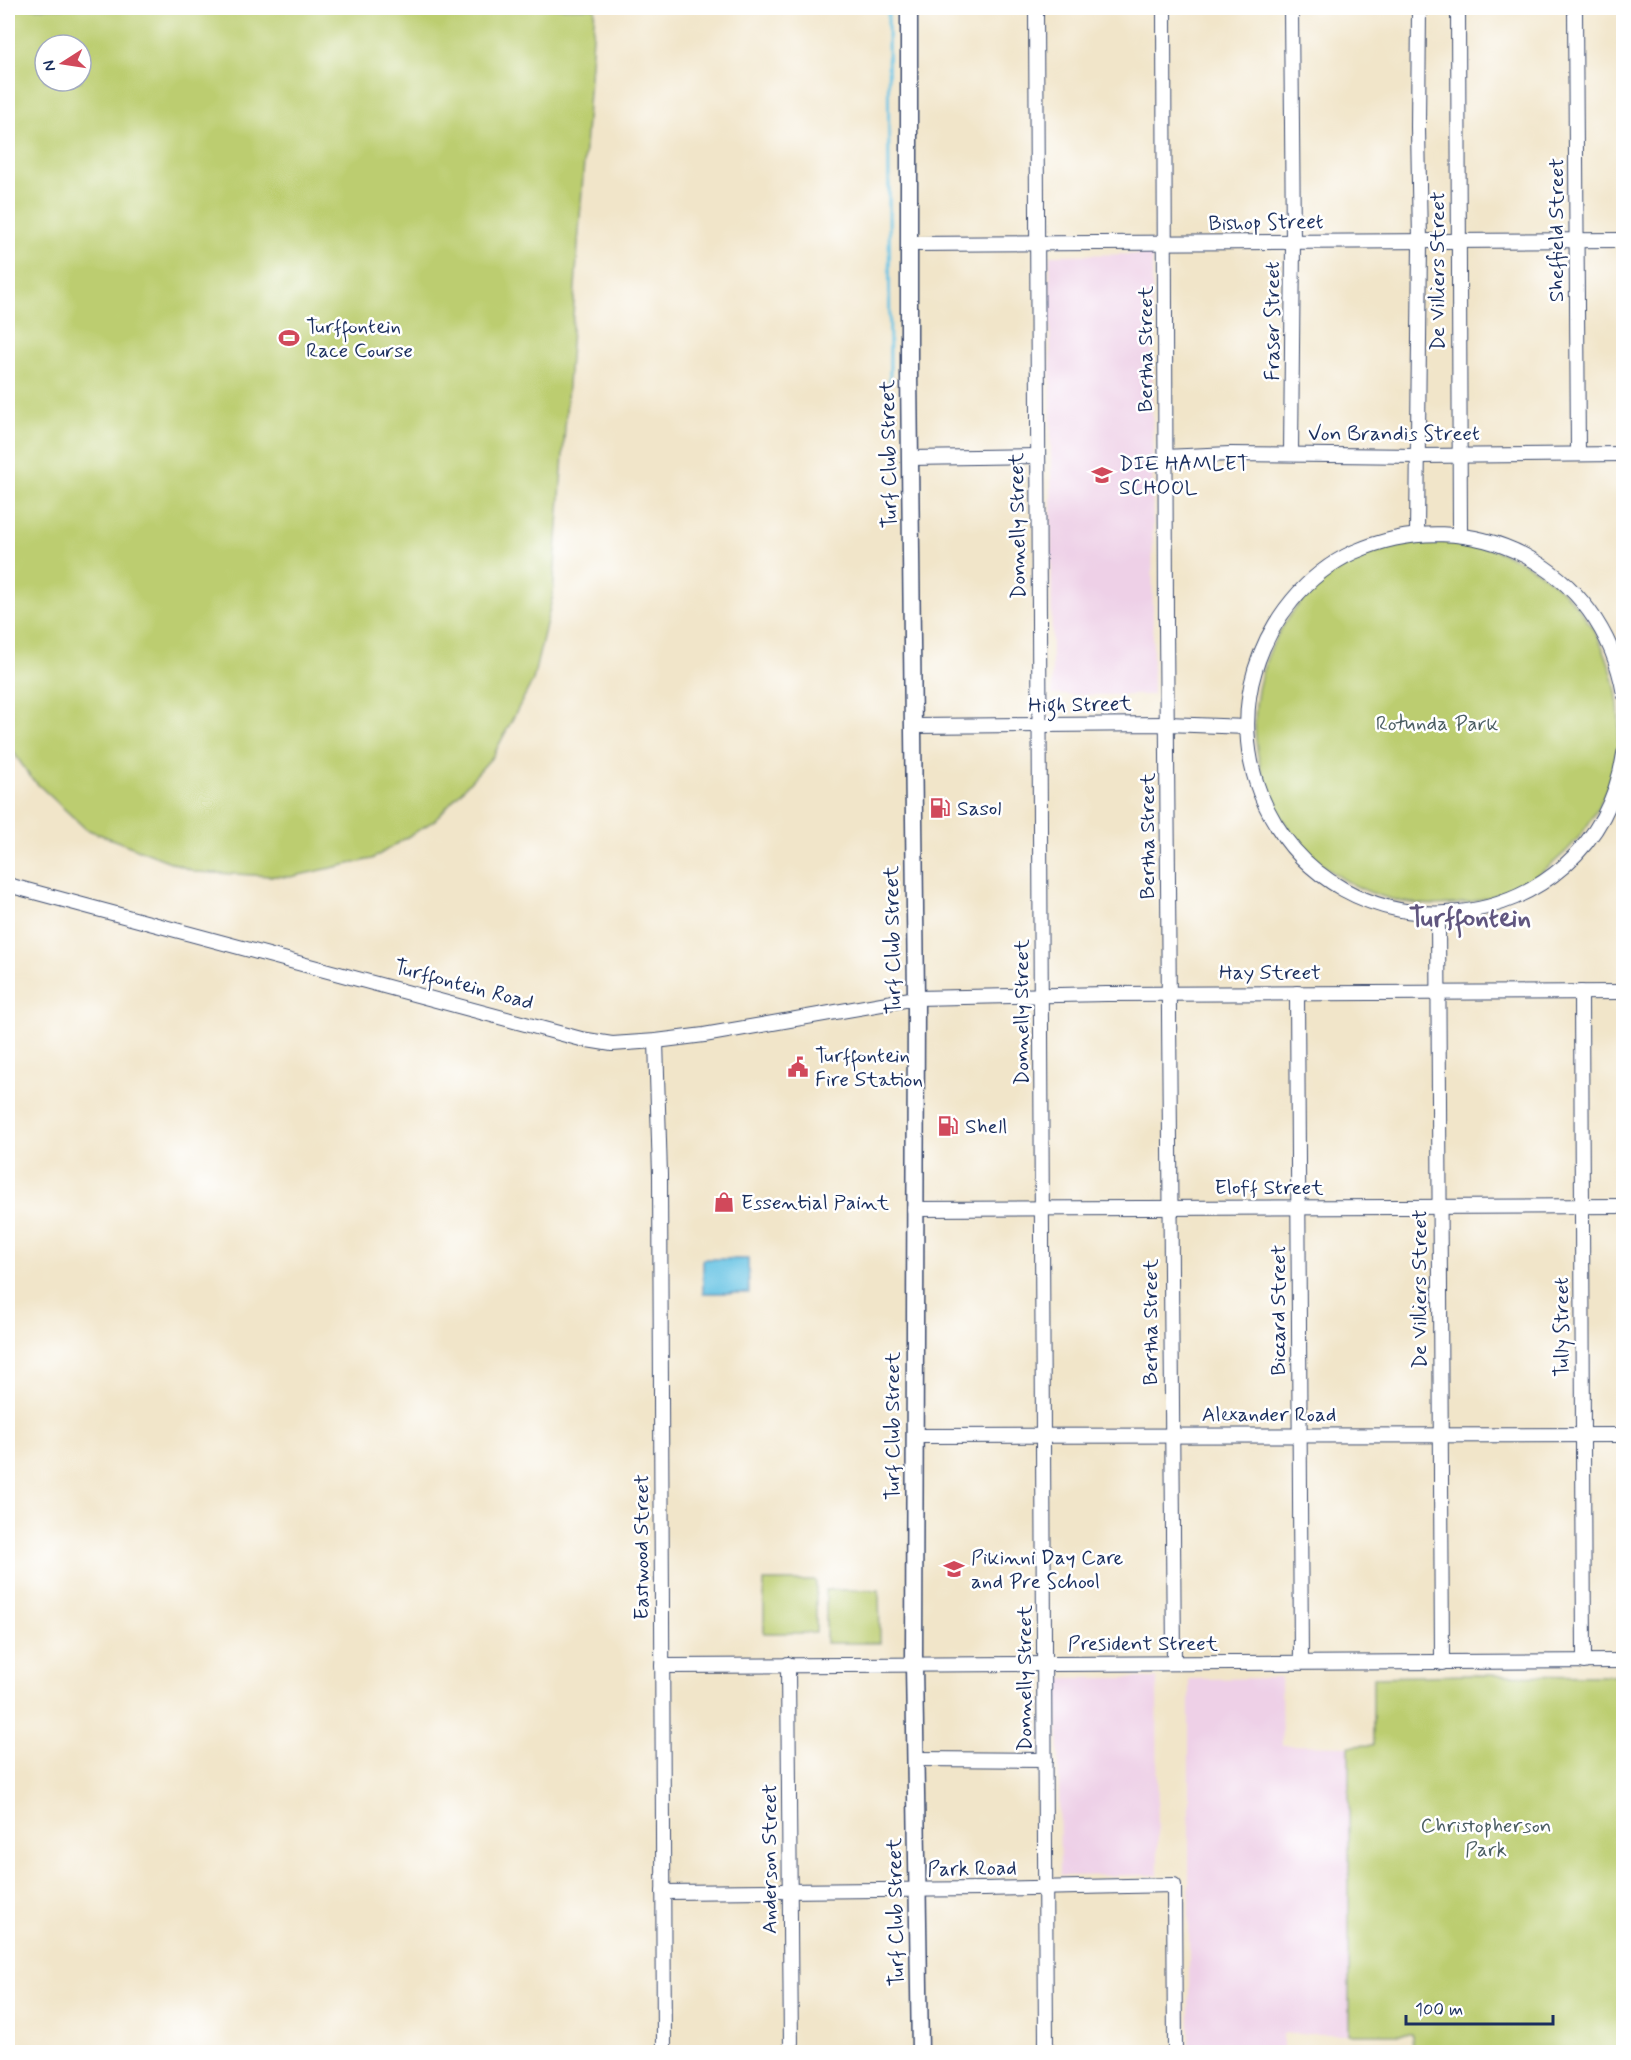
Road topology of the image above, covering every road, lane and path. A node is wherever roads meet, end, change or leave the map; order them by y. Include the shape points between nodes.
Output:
1 (909, 8) edge
2 (1036, 8) edge
3 (1164, 8) edge
4 (1292, 8) edge
5 (1419, 8) edge
6 (1458, 8) edge
7 (1575, 8) edge
8 (1577, 240) junction
9 (1623, 240) edge
10 (1458, 241) junction
11 (1293, 242) junction
12 (1420, 242) junction
13 (1166, 243) junction
14 (909, 244) junction
15 (1036, 244) junction
16 (1578, 453) junction
17 (1291, 454) junction
18 (1623, 454) edge
19 (1460, 455) junction
20 (1038, 456) junction
21 (1419, 456) junction
22 (1165, 457) junction
23 (910, 458) junction
24 (1417, 534) junction
25 (1460, 535) junction
26 (1623, 694) edge
27 (1167, 724) junction
28 (914, 726) junction
29 (1040, 726) junction
30 (1247, 727) junction
31 (1623, 754) edge
32 (8, 885) edge
33 (1438, 914) junction
34 (1439, 992) junction
35 (1581, 992) junction
36 (1623, 992) edge
37 (1169, 993) junction
38 (1296, 993) junction
39 (1042, 995) junction
40 (916, 998) junction
41 (656, 1041) junction
42 (1623, 1206) edge
43 (1298, 1207) junction
44 (1440, 1207) junction
45 (1170, 1208) junction
46 (1582, 1208) junction
47 (914, 1209) junction
48 (1043, 1209) junction
49 (1171, 1435) junction
50 (1300, 1435) junction
51 (1441, 1435) junction
52 (1583, 1435) junction
53 (1623, 1435) edge
54 (914, 1436) junction
55 (1044, 1437) junction
56 (1623, 1661) edge
57 (1301, 1662) junction
58 (1584, 1662) junction
59 (1442, 1663) junction
60 (788, 1664) junction
61 (1174, 1664) junction
62 (914, 1665) junction
63 (1045, 1665) junction
64 (662, 1666) junction
65 (916, 1759) junction
66 (1045, 1760) junction
67 (1045, 1888) junction
68 (917, 1889) junction
69 (790, 1890) junction
70 (663, 1892) junction
71 (664, 2052) edge
72 (791, 2052) edge
73 (920, 2052) edge
74 (1046, 2052) edge
75 (1175, 2052) edge

1 - 14 main road, Turf Club Street
2 - 15 street, Donnelly Street
3 - 13 street, Bertha Street
4 - 11 street, Fraser Street
5 - 12 street, De Villiers Street
6 - 10 street, De Villiers Street
7 - 8 street, Sheffield Street
8 - 9 street, Bishop Street
8 - 10 street, Bishop Street
8 - 16 street, Sheffield Street
10 - 12 street, Bishop Street
10 - 19 street, De Villiers Street
11 - 12 street, Bishop Street
11 - 13 street, Bishop Street
11 - 17 street, Fraser Street
12 - 21 street, De Villiers Street
13 - 15 street, Bishop Street
13 - 22 street, Bertha Street
14 - 15 street, Bishop Street
14 - 23 main road, Turf Club Street
15 - 20 street, Donnelly Street
16 - 18 street, Von Brandis Street
16 - 19 street, Von Brandis Street
17 - 21 street, Von Brandis Street
17 - 22 street, Von Brandis Street
19 - 21 street, Von Brandis Street
19 - 25 street, De Villiers Street
20 - 23 street
20 - 29 street, Donnelly Street
21 - 24 street, De Villiers Street
22 - 27 street, Bertha Street
23 - 28 main road, Turf Club Street
24 - 25 street
24 - 30 street via 1350,554 1320,573 1295,597 1258,657
25 - 26 street via 1516,551 1564,583 1601,629 1617,664
27 - 29 street, High Street
27 - 30 street, High Street
27 - 37 street, Bertha Street
28 - 29 street, High Street
28 - 40 main road, Turf Club Street
29 - 39 street, Donnelly Street
30 - 33 street via 1250,758 1264,803 1299,854 1335,884 1362,899 1391,909
31 - 33 street via 1616,785 1598,824 1556,872 1539,885 1500,903
32 - 41 street, Turffontein Road via 580,1038 612,1044
33 - 34 street, De Villiers Street
34 - 35 street, Hay Street
34 - 38 street, Hay Street
34 - 44 street, De Villiers Street
35 - 36 street, Hay Street
35 - 46 street, Tully Street
37 - 38 street, Hay Street
37 - 39 street, Hay Street
37 - 45 street, Bertha Street
38 - 43 street, Biccard Street
39 - 40 street, Hay Street
39 - 48 street, Donnelly Street
40 - 41 street, Turffontein Road
40 - 47 main road, Turf Club Street
41 - 64 street, Eastwood Street
42 - 46 street, Eloff Street
43 - 44 street, Eloff Street
43 - 45 street, Eloff Street
43 - 50 street, Biccard Street
44 - 46 street, Eloff Street
44 - 51 street, De Villiers Street
45 - 48 street, Eloff Street
45 - 49 street, Bertha Street
46 - 52 street, Tully Street
47 - 48 street, Eloff Street
47 - 54 main road, Turf Club Street
48 - 55 street, Donnelly Street
49 - 50 street, Alexander Road
49 - 55 street, Alexander Road
49 - 61 street, Bertha Street
50 - 51 street, Alexander Road
50 - 57 street, Biccard Street
51 - 52 street, Alexander Road
51 - 59 street, De Villiers Street
52 - 53 street, Alexander Road
52 - 58 street, Tully Street
54 - 55 street, Alexander Road
54 - 62 main road, Turf Club Street
55 - 63 street, Donnelly Street
56 - 58 street, President Street
57 - 59 street, President Street
57 - 61 street, President Street
58 - 59 street, President Street
60 - 62 street, President Street
60 - 64 street, President Street
60 - 69 street, Anderson Street
61 - 63 street, President Street
62 - 63 street, President Street
62 - 65 main road, Turf Club Street
63 - 66 street, Donnelly Street
64 - 70 street, Eastwood Street
65 - 66 street
65 - 68 main road, Turf Club Street
66 - 67 street, Donnelly Street
67 - 68 street, Park Road
67 - 74 street, Donnelly Street
67 - 75 street, Park Road via 1174,1885
68 - 69 street, Park Road
68 - 73 main road, Turf Club Street
69 - 70 street, Park Road
69 - 72 street, Anderson Street
70 - 71 street, Eastwood Street

